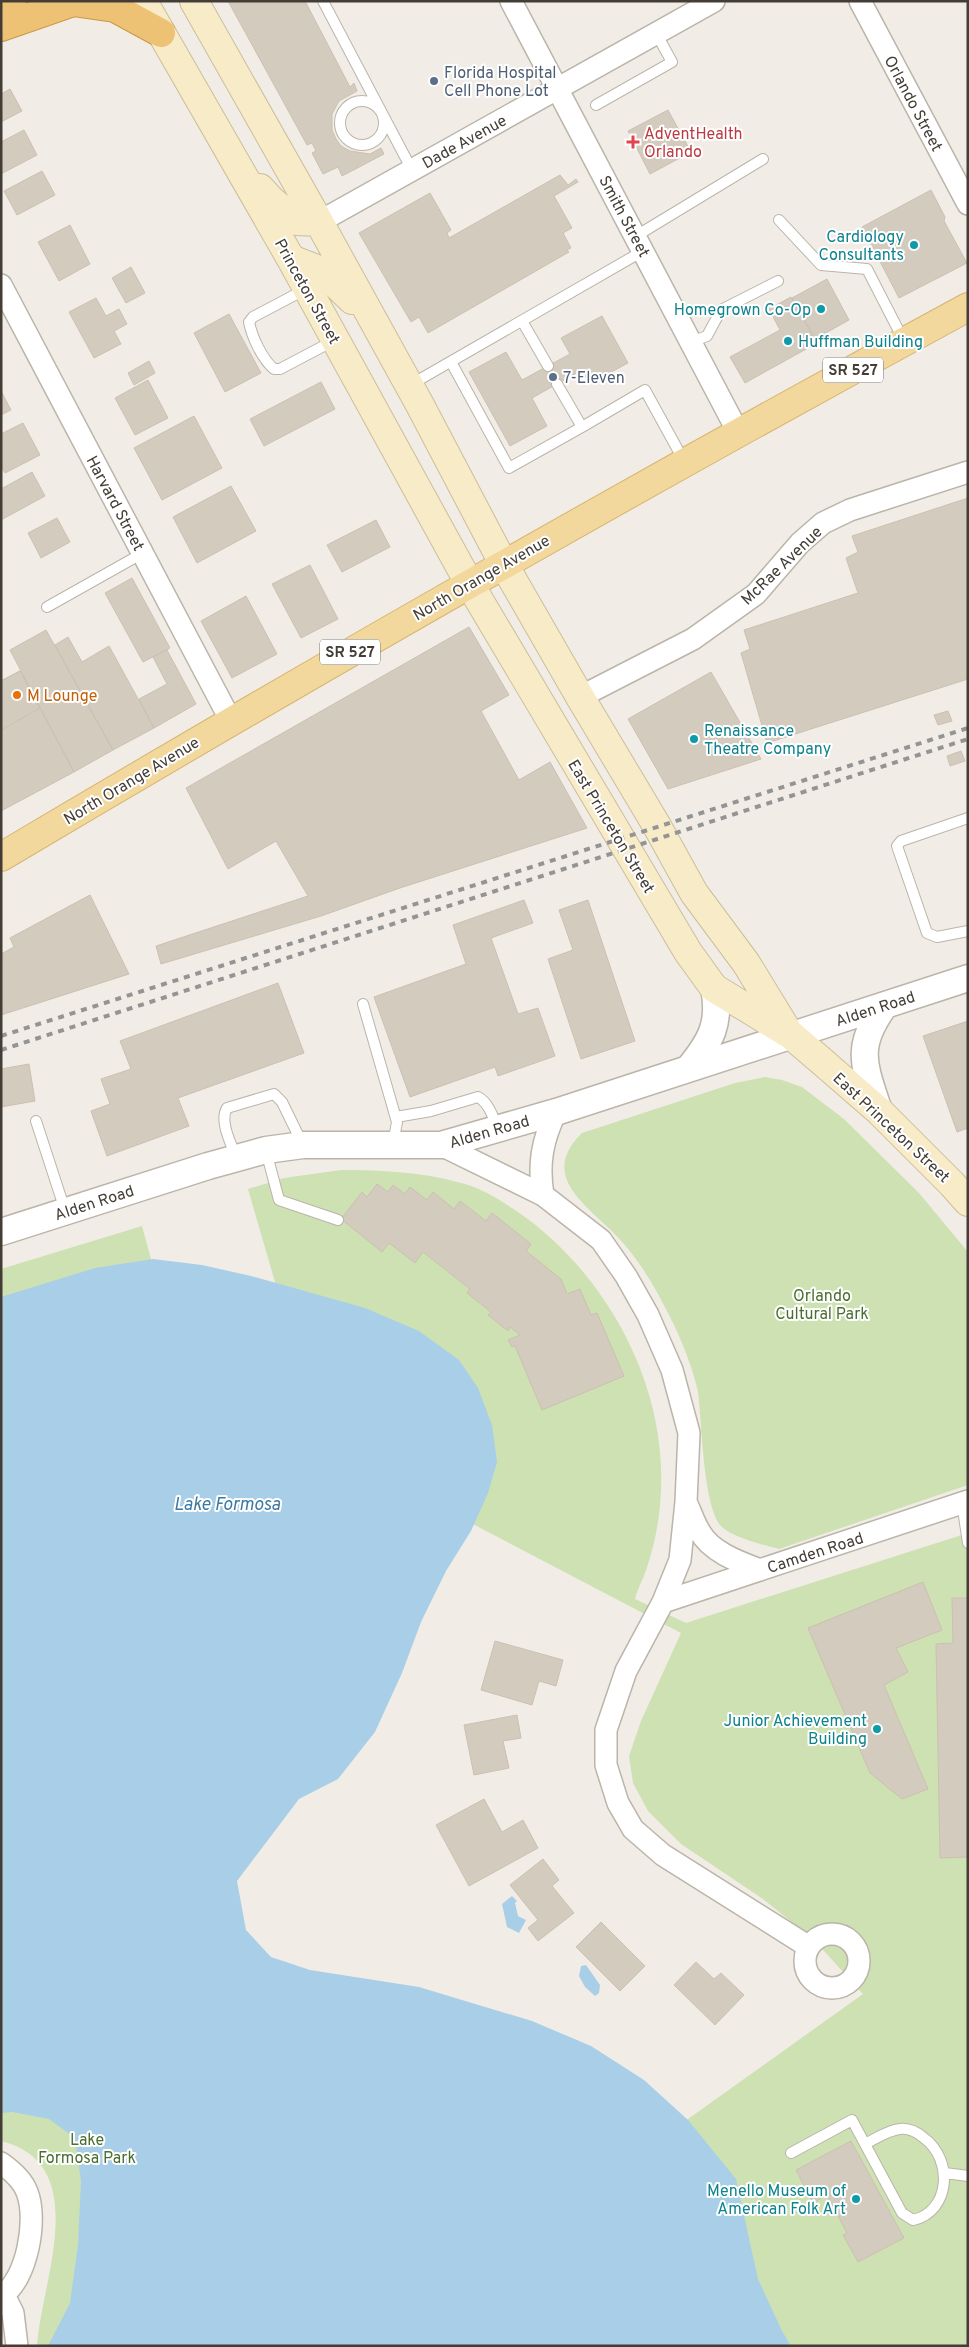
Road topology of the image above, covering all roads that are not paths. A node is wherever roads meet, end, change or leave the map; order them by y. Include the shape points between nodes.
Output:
1 (12, 1) edge
2 (143, 1) edge
3 (194, 1) edge
4 (323, 1) edge
5 (511, 1) edge
6 (714, 1) edge
7 (860, 1) edge
8 (1, 7) edge
9 (1, 27) edge
10 (161, 33) junction
11 (656, 33) junction
12 (557, 88) junction
13 (596, 105) dead end
14 (381, 112) junction
15 (230, 153) junction
16 (763, 159) dead end
17 (412, 170) junction
18 (968, 204) edge
19 (780, 220) dead end
20 (319, 222) junction
21 (639, 243) junction
22 (323, 280) junction
23 (778, 281) dead end
24 (1, 285) edge
25 (968, 307) edge
26 (522, 320) junction
27 (335, 340) junction
28 (691, 342) junction
29 (904, 342) junction
30 (451, 362) junction
31 (548, 366) dead end
32 (557, 384) dead end
33 (410, 386) junction
34 (582, 427) junction
35 (738, 432) junction
36 (684, 462) junction
37 (968, 472) edge
38 (143, 553) junction
39 (503, 563) junction
40 (469, 582) junction
41 (46, 608) dead end
42 (580, 697) junction
43 (232, 721) junction
44 (968, 818) edge
45 (1, 857) edge
46 (968, 931) edge
47 (968, 978) edge
48 (714, 988) junction
49 (363, 1004) dead end
50 (885, 1005) junction
51 (790, 1035) junction
52 (690, 1068) junction
53 (879, 1111) junction
54 (556, 1112) junction
55 (396, 1118) junction
56 (36, 1120) dead end
57 (498, 1129) junction
58 (392, 1144) junction
59 (303, 1145) junction
60 (442, 1145) junction
61 (266, 1150) junction
62 (236, 1158) junction
63 (963, 1188) edge
64 (543, 1195) junction
65 (66, 1211) junction
66 (338, 1220) dead end
67 (1, 1232) edge
68 (686, 1502) junction
69 (965, 1502) edge
70 (968, 1542) edge
71 (760, 1570) junction
72 (662, 1602) junction
73 (809, 1947) dead end
74 (865, 2144) junction
75 (791, 2153) dead end
76 (1, 2163) edge
77 (945, 2173) junction
78 (968, 2176) edge
79 (3, 2296) edge
80 (17, 2346) edge

1 - 8 highway
2 - 10 main road, Princeton Street
3 - 20 main road, Princeton Street
4 - 14 lane
5 - 12 street, Smith Street
6 - 11 street, Dade Avenue
7 - 18 street, Orlando Street
9 - 10 highway via 73,2 115,8
10 - 15 main road, Princeton Street
11 - 12 street, Dade Avenue
11 - 13 lane via 672,62
12 - 17 street, Dade Avenue
12 - 21 street, Smith Street
14 - 14 lane via 370,102 354,102 342,112 341,132 358,145 372,143 378,139 384,126
14 - 17 lane
15 - 20 main road via 271,200 296,221
15 - 22 main road, Princeton Street via 290,259 322,272
16 - 21 lane
17 - 20 street, Dade Avenue
19 - 29 lane via 821,265 867,270
20 - 22 main road, Princeton Street
21 - 26 lane
21 - 28 street, Smith Street
22 - 27 main road, Princeton Street
22 - 27 lane via 249,322 269,365 274,369 280,369
22 - 33 main road via 374,322
23 - 28 lane via 721,310 707,336
24 - 38 street, Harvard Street
25 - 29 main road, North Orange Avenue / SR 527
26 - 30 lane
26 - 31 lane
27 - 40 main road, Princeton Street
28 - 35 street, Smith Street
29 - 35 main road, North Orange Avenue / SR 527
30 - 33 lane
30 - 34 lane via 509,468
32 - 34 lane
33 - 39 main road
34 - 36 lane via 646,390
35 - 36 main road, North Orange Avenue / SR 527
36 - 39 main road, North Orange Avenue / SR 527
37 - 42 street, McRae Avenue via 850,510 823,523 800,543 756,594 692,639
38 - 41 lane
38 - 43 street, Harvard Street
39 - 40 main road, North Orange Avenue / SR 527
39 - 42 main road, East Princeton Street
40 - 43 main road, North Orange Avenue / SR 527
40 - 48 main road, East Princeton Street via 667,920
42 - 51 main road, East Princeton Street via 694,893 746,962
43 - 45 main road, North Orange Avenue / SR 527
44 - 46 lane via 901,841 897,846 927,933 937,937
47 - 50 street, Alden Road
48 - 51 main road, East Princeton Street
48 - 52 street via 718,1007 716,1023 706,1048
49 - 55 lane
50 - 51 street, Alden Road
50 - 53 street via 874,1020 866,1040 864,1064
51 - 52 street, Alden Road
51 - 53 main road, East Princeton Street
52 - 54 street, Alden Road
53 - 63 main road, East Princeton Street
54 - 57 street, Alden Road
54 - 64 street via 541,1154 539,1174
55 - 57 lane via 478,1097 488,1106
55 - 58 lane
56 - 65 lane
57 - 60 street, Alden Road
58 - 59 street, Alden Road
58 - 60 street, Alden Road
59 - 61 street, Alden Road
59 - 62 lane via 282,1102 274,1094 227,1108 224,1112
60 - 64 street
61 - 62 street, Alden Road
61 - 66 lane via 279,1200
62 - 65 street, Alden Road
64 - 68 street via 601,1240 648,1315 672,1370 688,1433
65 - 67 street, Alden Road
68 - 71 street via 700,1533 713,1547
68 - 72 street via 680,1560
69 - 70 lane
69 - 71 street, Camden Road
71 - 72 street, Camden Road
72 - 73 street via 626,1671 606,1730 606,1765 618,1803 633,1829 663,1855
74 - 75 lane via 852,2120
74 - 77 lane via 898,2129 917,2132 937,2150
74 - 77 lane via 907,2218 919,2218 933,2206 944,2186
76 - 79 street via 10,2169 27,2191 33,2217 23,2265 16,2283
77 - 78 lane
79 - 80 street via 13,2313

